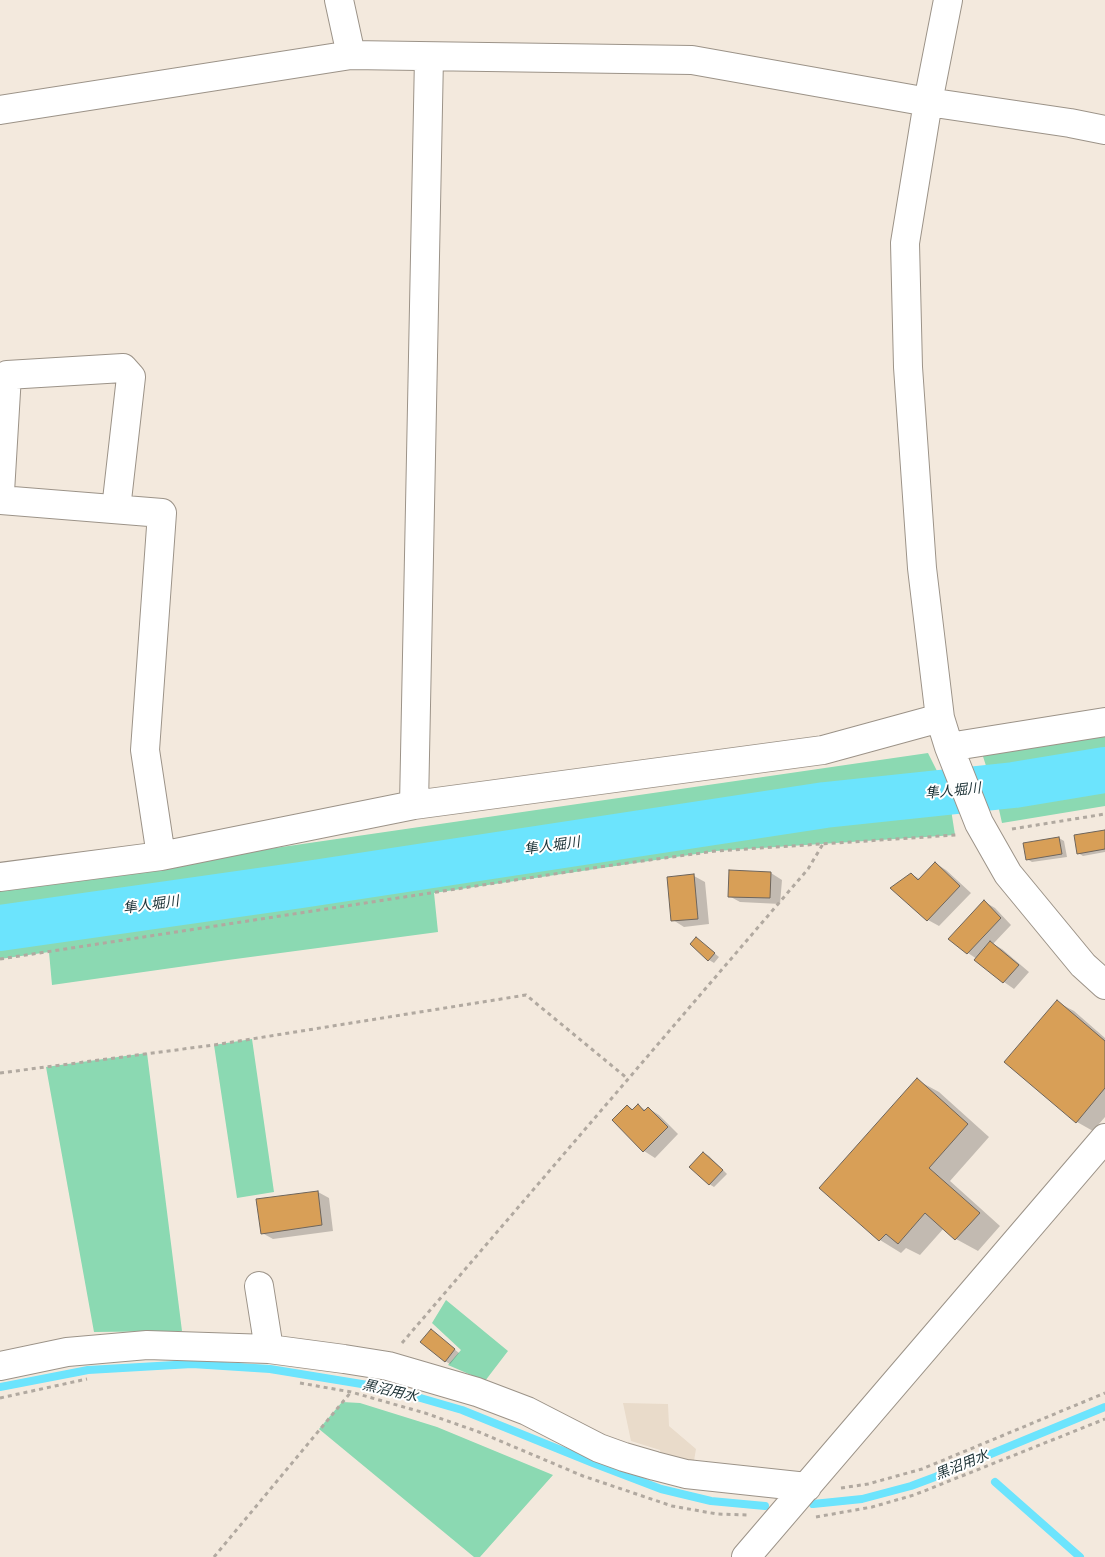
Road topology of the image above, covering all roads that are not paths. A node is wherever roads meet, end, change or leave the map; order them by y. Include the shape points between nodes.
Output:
1 (339, 0) edge
2 (948, 0) edge
3 (351, 55) junction
4 (429, 57) junction
5 (928, 102) junction
6 (0, 110) edge
7 (1105, 130) edge
8 (0, 492) edge
9 (0, 500) edge
10 (116, 509) junction
11 (940, 718) junction
12 (1105, 722) edge
13 (949, 747) junction
14 (414, 804) junction
15 (160, 856) junction
16 (0, 878) edge
17 (1105, 985) edge
18 (1105, 1138) edge
19 (259, 1286) dead end
20 (269, 1349) junction
21 (0, 1366) edge
22 (807, 1487) junction
23 (746, 1557) edge

1 - 3 street
2 - 5 street
3 - 4 street
3 - 6 street
4 - 5 street via 692,60
4 - 14 street
5 - 7 street
5 - 11 street via 905,243 908,367 922,568
8 - 10 street via 7,375 123,368 131,377
9 - 10 street
10 - 15 street via 162,513 145,750
11 - 13 street
11 - 14 street via 823,750
12 - 13 street
13 - 17 street via 982,828 1008,874 1083,965
14 - 15 street
15 - 16 street
18 - 22 street
19 - 20 street
20 - 21 street via 147,1346 67,1352
20 - 22 street via 388,1366 477,1392 527,1411 599,1448 686,1474
22 - 23 street

